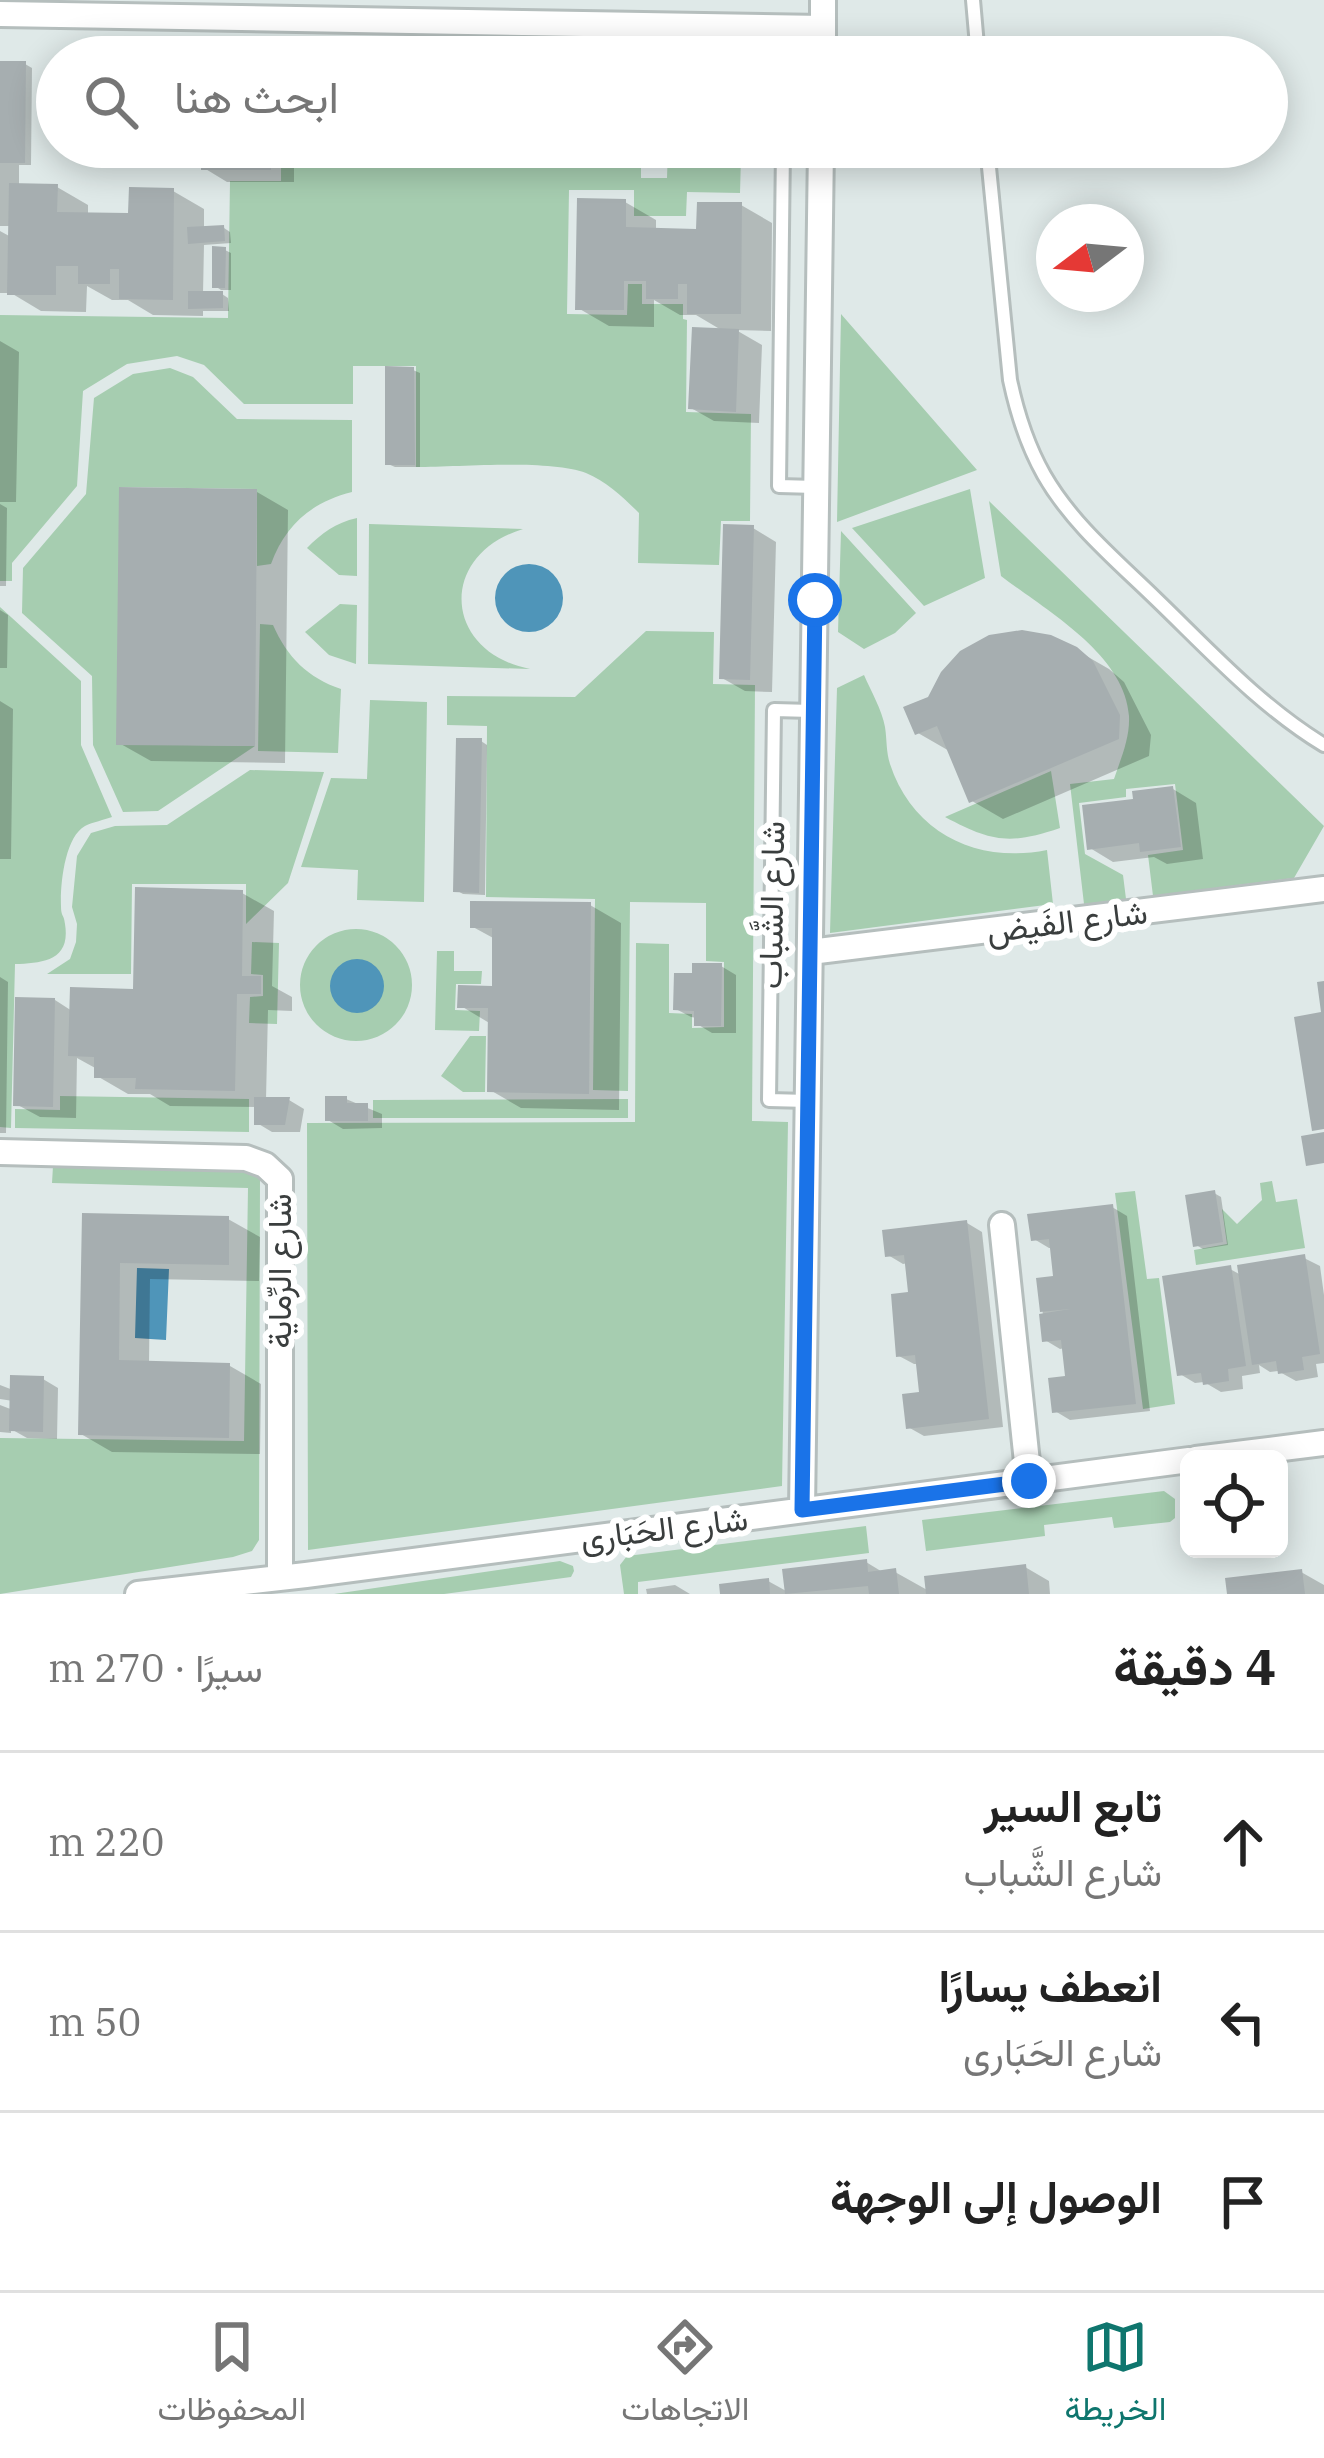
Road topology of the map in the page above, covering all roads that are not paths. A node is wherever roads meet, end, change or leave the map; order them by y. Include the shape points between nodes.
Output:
1 (824, 0) edge
2 (973, 0) edge
3 (308, 10) edge
4 (0, 14) edge
5 (823, 28) junction
6 (823, 36) edge
7 (977, 36) edge
8 (784, 168) edge
9 (821, 168) edge
10 (989, 168) edge
11 (816, 487) junction
12 (813, 711) junction
13 (1324, 745) edge
14 (1324, 889) edge
15 (810, 952) junction
16 (808, 1101) junction
17 (0, 1152) edge
18 (1002, 1225) dead end
19 (1324, 1442) edge
20 (1266, 1450) edge
21 (1180, 1462) edge
22 (1029, 1481) junction
23 (802, 1510) junction
24 (280, 1578) junction
25 (138, 1594) edge

1 - 5 street
2 - 7 lane
3 - 4 street
3 - 5 street
5 - 6 street
8 - 11 lane via 779,486
9 - 11 street, شارع الشَّباب
10 - 13 lane via 1010,380 1046,478 1088,533 1256,696
11 - 12 street, شارع الشَّباب
12 - 15 street, شارع الشَّباب
12 - 16 lane, شارع الشَّباب via 774,710 769,1100
14 - 15 street, شارع الفَيض
15 - 16 street, شارع الشَّباب
16 - 23 street, شارع الشَّباب
17 - 24 street, شارع الرِّماية via 246,1158 280,1179
18 - 22 street
19 - 20 street, شارع الحَبَارى
21 - 22 street, شارع الحَبَارى
22 - 23 street, شارع الحَبَارى
23 - 24 street, شارع الحَبَارى
24 - 25 street, شارع الحَبَارى

